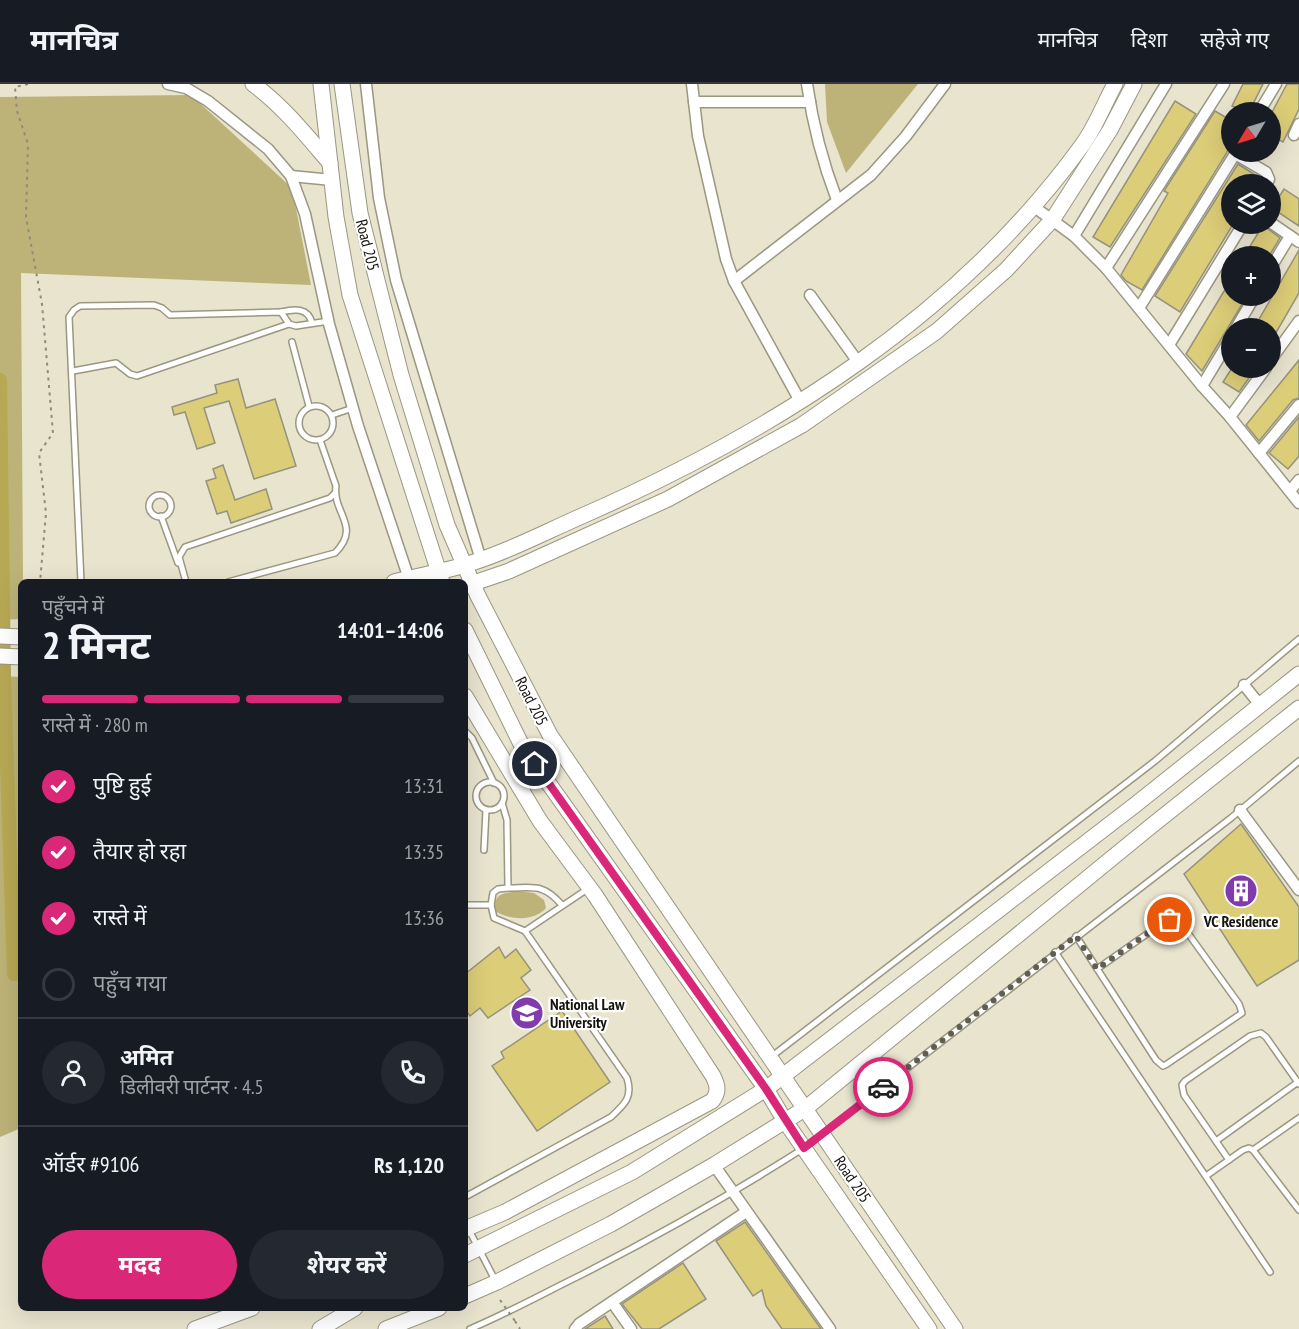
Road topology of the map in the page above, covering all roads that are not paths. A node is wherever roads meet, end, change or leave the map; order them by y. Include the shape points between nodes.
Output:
1 (168, 84) edge
2 (253, 84) edge
3 (321, 84) edge
4 (342, 84) edge
5 (366, 84) edge
6 (692, 84) edge
7 (807, 84) edge
8 (945, 84) edge
9 (1114, 84) edge
10 (1134, 84) edge
11 (1166, 84) edge
12 (1224, 84) edge
13 (1276, 84) edge
14 (694, 102) junction
15 (810, 102) junction
16 (1265, 102) edge
17 (1299, 124) edge
18 (1294, 135) dead end
19 (1230, 162) edge
20 (1251, 162) edge
21 (330, 163) junction
22 (1267, 174) edge
23 (291, 176) junction
24 (332, 180) junction
25 (837, 200) junction
26 (1033, 206) junction
27 (1053, 219) junction
28 (1281, 229) edge
29 (1237, 234) edge
30 (1074, 236) junction
31 (1295, 239) edge
32 (1281, 256) edge
33 (1106, 268) junction
34 (734, 281) junction
35 (810, 295) dead end
36 (1139, 308) junction
37 (281, 312) junction
38 (329, 321) junction
39 (1299, 321) edge
40 (312, 322) junction
41 (289, 324) junction
42 (292, 342) dead end
43 (1169, 345) junction
44 (1281, 346) edge
45 (1221, 354) edge
46 (858, 362) junction
47 (73, 371) junction
48 (1259, 378) edge
49 (1202, 386) junction
50 (800, 401) junction
51 (1299, 405) edge
52 (309, 406) junction
53 (353, 408) junction
54 (332, 415) junction
55 (1230, 417) junction
56 (320, 440) junction
57 (1259, 453) junction
58 (1299, 480) edge
59 (1290, 491) junction
60 (335, 493) junction
61 (1299, 503) edge
62 (161, 516) junction
63 (481, 560) junction
64 (465, 565) junction
65 (440, 577) edge
66 (81, 579) edge
67 (184, 579) edge
68 (184, 579) edge
69 (239, 579) edge
70 (403, 579) edge
71 (422, 579) edge
72 (468, 579) edge
73 (469, 584) edge
74 (0, 636) edge
75 (468, 636) edge
76 (18, 637) edge
77 (1299, 639) edge
78 (0, 656) edge
79 (18, 657) edge
80 (1299, 674) edge
81 (1244, 686) junction
82 (468, 701) edge
83 (1260, 705) junction
84 (1299, 708) edge
85 (468, 734) edge
86 (1299, 761) edge
87 (494, 783) junction
88 (502, 803) junction
89 (486, 810) junction
90 (1240, 810) junction
91 (484, 850) dead end
92 (508, 888) junction
93 (590, 888) junction
94 (1299, 890) edge
95 (468, 905) edge
96 (491, 905) junction
97 (562, 905) junction
98 (525, 931) junction
99 (1076, 936) junction
100 (1055, 952) junction
101 (1097, 969) junction
102 (771, 1058) junction
103 (783, 1075) junction
104 (1298, 1083) edge
105 (766, 1089) junction
106 (806, 1108) junction
107 (1299, 1118) edge
108 (786, 1121) junction
109 (823, 1135) junction
110 (1216, 1141) junction
111 (804, 1148) junction
112 (1253, 1150) junction
113 (1230, 1160) junction
114 (714, 1165) junction
115 (1206, 1176) junction
116 (734, 1192) junction
117 (468, 1195) edge
118 (1299, 1210) edge
119 (747, 1212) junction
120 (468, 1226) edge
121 (468, 1237) edge
122 (471, 1252) edge
123 (1270, 1272) dead end
124 (497, 1282) junction
125 (468, 1295) edge
126 (612, 1302) junction
127 (244, 1311) edge
128 (350, 1311) edge
129 (431, 1311) edge
130 (195, 1329) edge
131 (320, 1329) edge
132 (386, 1329) edge
133 (470, 1329) edge
134 (575, 1329) edge
135 (630, 1329) edge
136 (830, 1329) edge
137 (928, 1329) edge
138 (955, 1329) edge

1 - 23 street via 186,88 208,101 268,148
2 - 21 main road via 290,117
3 - 21 main road, Road 205
4 - 64 main road, Road 205 via 360,213 401,375 447,525
5 - 63 street via 379,198 396,280
6 - 14 street
7 - 15 street
8 - 25 street via 871,175
9 - 26 main road via 1084,143
10 - 27 main road via 1110,130
11 - 30 street
12 - 33 street
13 - 16 street
14 - 15 street
14 - 34 street via 698,136
15 - 25 street via 822,162
17 - 18 street
19 - 36 street
20 - 22 street
21 - 24 main road, Road 205
23 - 24 street
23 - 38 street via 306,214
24 - 65 main road, Road 205 via 350,294
25 - 34 street
26 - 27 street
26 - 46 main road via 939,300
27 - 30 street
27 - 73 main road via 1006,270 937,331 802,425 668,499
28 - 31 street
29 - 43 street
30 - 33 street
31 - 32 street
33 - 36 street
34 - 50 street
35 - 46 street
36 - 43 street
37 - 40 lane via 305,311
37 - 41 lane
37 - 47 lane via 170,315 154,305 80,306 69,317
38 - 40 lane
38 - 53 street
39 - 44 street
40 - 41 lane
41 - 47 lane via 136,376 116,363
42 - 52 lane
43 - 49 street
45 - 49 street
46 - 50 main road
47 - 66 lane
48 - 55 street
49 - 55 street
50 - 63 main road via 775,419 623,498
51 - 57 street
52 - 54 lane via 321,405
52 - 56 lane via 301,414 299,425 308,438
53 - 54 lane
53 - 70 street
54 - 56 lane via 333,429
55 - 57 street
56 - 60 lane
57 - 59 street
58 - 59 street
59 - 61 street
60 - 67 lane via 330,498 185,546 179,556
60 - 69 lane via 347,536 335,553
62 - 62 lane via 149,508 158,495 168,498 170,505 169,512
62 - 68 lane
63 - 64 main road
64 - 65 main road
64 - 72 main road, Road 205
65 - 71 main road
73 - 102 main road, Road 205 via 550,735
74 - 76 main road
75 - 105 main road, Road 205 via 522,747
77 - 81 lane
78 - 79 main road
80 - 83 main road
81 - 83 street
81 - 102 lane via 1155,761
82 - 93 main road via 540,821
83 - 103 main road
84 - 106 main road
85 - 87 lane
86 - 90 lane
87 - 88 lane via 502,789
87 - 89 lane via 485,783 476,792 476,801
88 - 89 lane
88 - 92 lane via 507,820
89 - 91 lane
90 - 94 street
90 - 99 lane
92 - 96 lane via 493,893
92 - 97 lane via 542,889 551,892
93 - 97 lane
93 - 120 main road via 713,1076 717,1095 505,1212
95 - 96 lane
96 - 98 lane via 497,921
97 - 98 lane
98 - 117 lane via 631,1089 628,1099 611,1116
99 - 100 lane
99 - 101 lane
100 - 109 lane
100 - 115 lane
101 - 101 lane via 1163,1066 1242,1013 1176,921 1164,922
102 - 103 main road, Road 205
103 - 105 main road
103 - 106 main road, Road 205
104 - 110 lane
104 - 110 lane via 1261,1033 1250,1036 1185,1081 1184,1095
105 - 108 main road, Road 205
105 - 122 main road via 632,1172
106 - 108 main road
106 - 109 main road, Road 205
107 - 112 lane
108 - 111 main road, Road 205
108 - 114 main road
109 - 111 lane
109 - 138 main road, Road 205
110 - 113 lane
111 - 116 lane
111 - 137 main road, Road 205
112 - 113 lane via 1243,1150
112 - 118 lane
113 - 115 lane
114 - 116 street
114 - 124 main road
115 - 123 lane
116 - 119 street
116 - 133 lane
119 - 126 street
119 - 136 street
121 - 122 lane
122 - 124 lane
124 - 125 main road
126 - 134 street
126 - 135 street
127 - 130 main road
128 - 131 main road
129 - 132 main road

